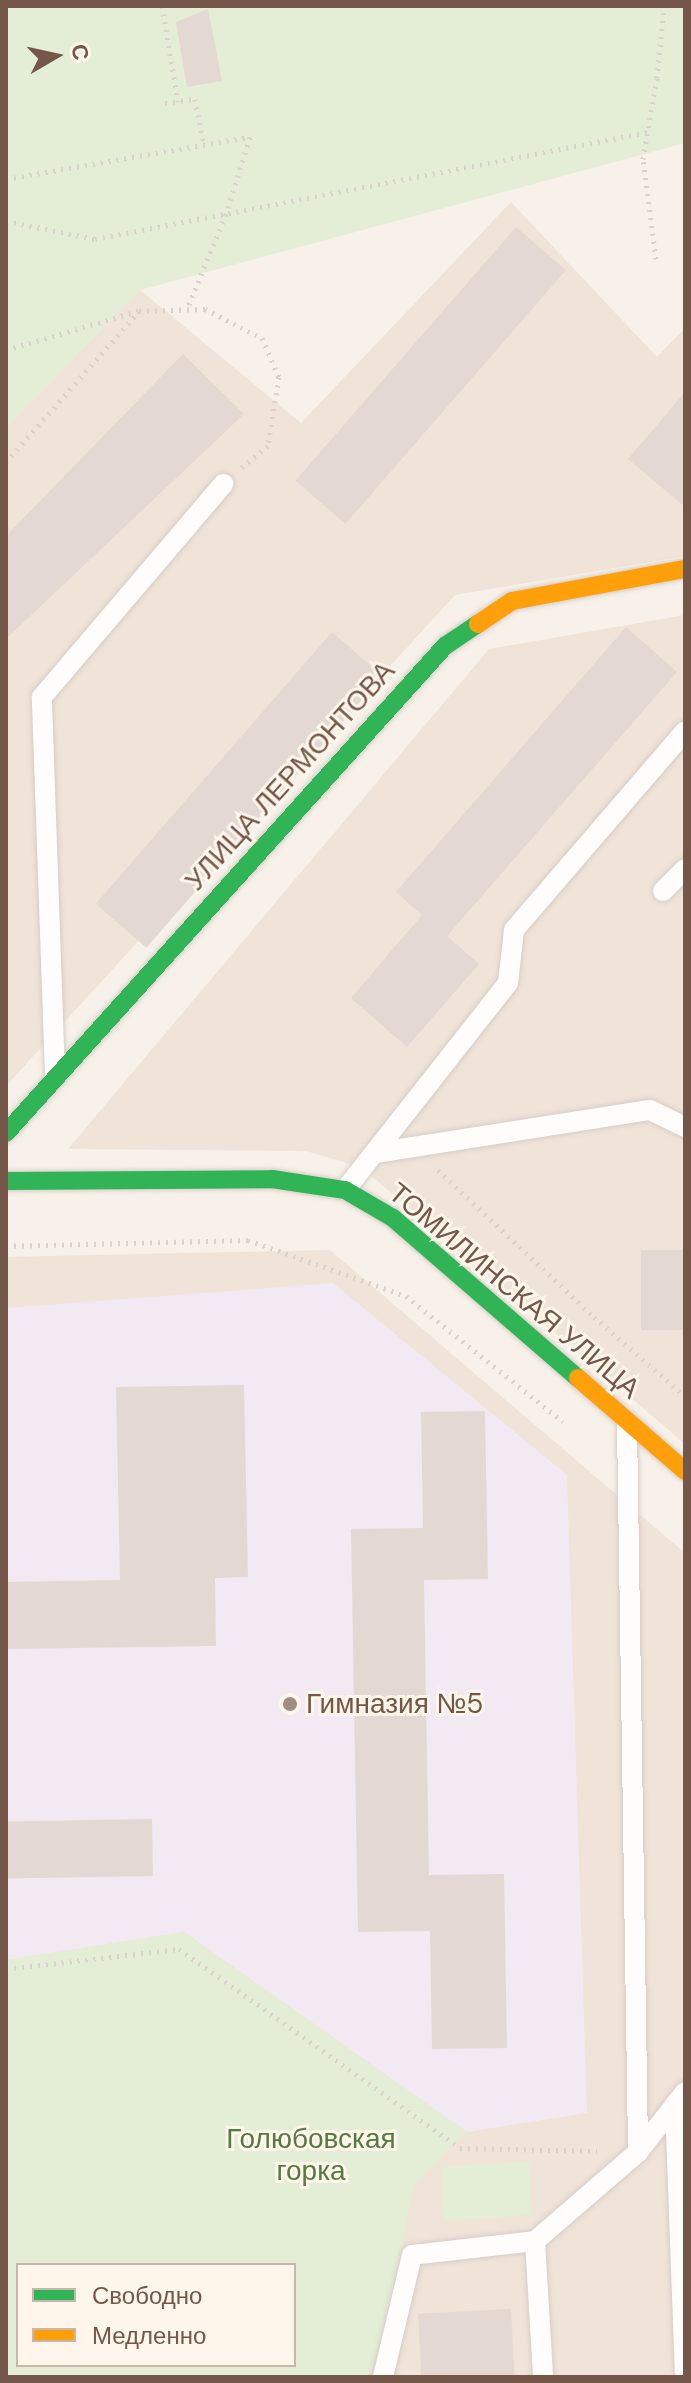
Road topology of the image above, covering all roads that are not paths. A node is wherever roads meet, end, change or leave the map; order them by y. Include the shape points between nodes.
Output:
1 (223, 484) road end
2 (685, 569) edge
3 (685, 731) edge
4 (685, 869) edge
5 (663, 891) dead end
6 (55, 1079) junction
7 (685, 1127) edge
8 (6, 1133) edge
9 (375, 1153) junction
10 (6, 1181) edge
11 (345, 1190) junction
12 (627, 1423) junction
13 (685, 1471) edge
14 (680, 2098) edge
15 (638, 2152) junction
16 (535, 2241) junction
17 (685, 2372) edge
18 (383, 2377) edge
19 (543, 2377) edge

1 - 6 lane via 42,697
2 - 6 street, УЛИЦА ЛЕРМОНТОВА via 512,601 445,646
3 - 9 lane via 514,930 508,983
4 - 5 lane
6 - 8 street, УЛИЦА ЛЕРМОНТОВА
7 - 9 lane via 650,1110
9 - 11 lane
10 - 11 street, ТОМИЛИНСКАЯ УЛИЦА via 282,1179
11 - 12 street, ТОМИЛИНСКАЯ УЛИЦА via 393,1218
12 - 13 street, ТОМИЛИНСКАЯ УЛИЦА
12 - 15 lane
14 - 15 lane
14 - 17 lane
15 - 16 lane
16 - 18 lane via 412,2255
16 - 19 lane

